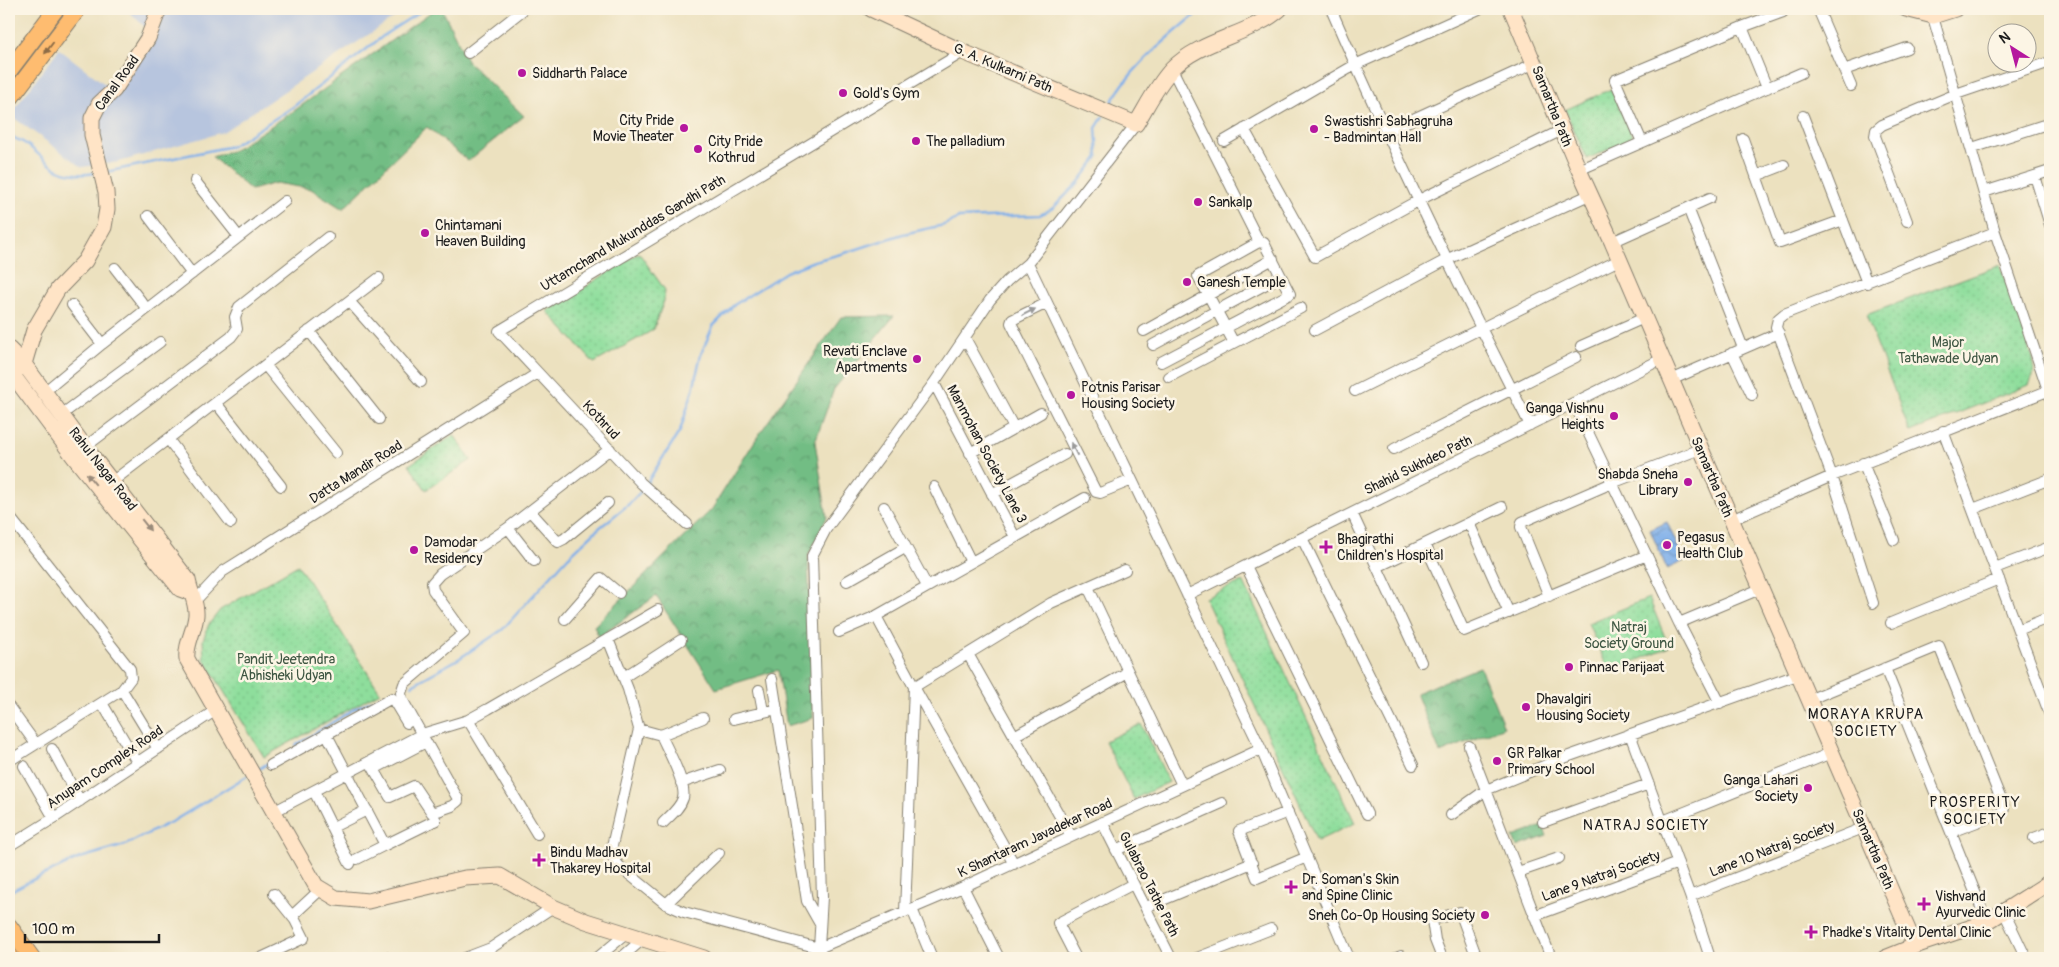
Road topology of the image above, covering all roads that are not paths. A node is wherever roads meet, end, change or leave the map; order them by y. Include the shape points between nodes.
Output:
1 (56, 9) edge
2 (78, 9) edge
3 (159, 9) edge
4 (524, 9) edge
5 (871, 9) edge
6 (1280, 9) edge
7 (1331, 9) edge
8 (1479, 9) edge
9 (1511, 9) edge
10 (1818, 9) edge
11 (1906, 9) edge
12 (1955, 9) edge
13 (1783, 12) dead end
14 (1932, 12) edge
15 (1742, 27) junction
16 (1907, 48) dead end
17 (963, 52) junction
18 (468, 53) dead end
19 (2050, 62) edge
20 (1535, 63) junction
21 (1355, 65) junction
22 (1172, 69) junction
23 (1844, 70) junction
24 (9, 71) edge
25 (1801, 73) dead end
26 (1851, 86) dead end
27 (1767, 88) junction
28 (1956, 94) junction
29 (9, 100) edge
30 (1803, 116) dead end
31 (2050, 122) edge
32 (1136, 124) junction
33 (1244, 129) junction
34 (1562, 130) junction
35 (1387, 131) junction
36 (1743, 139) dead end
37 (1224, 141) dead end
38 (1642, 142) junction
39 (1972, 148) junction
40 (1784, 165) dead end
41 (1578, 170) junction
42 (2050, 171) edge
43 (1756, 176) junction
44 (2035, 176) junction
45 (195, 181) dead end
46 (1984, 192) junction
47 (1589, 195) junction
48 (1710, 198) dead end
49 (1419, 200) junction
50 (285, 202) dead end
51 (1688, 208) junction
52 (148, 216) dead end
53 (1843, 220) junction
54 (1907, 220) dead end
55 (2050, 225) edge
56 (1995, 232) junction
57 (239, 237) junction
58 (328, 237) dead end
59 (1259, 242) junction
60 (1612, 242) junction
61 (1273, 259) junction
62 (1448, 259) junction
63 (1619, 260) junction
64 (1028, 264) junction
65 (115, 268) dead end
66 (192, 274) junction
67 (1281, 276) junction
68 (379, 278) dead end
69 (1867, 283) junction
70 (1208, 295) junction
71 (349, 301) junction
72 (1047, 303) junction
73 (72, 305) dead end
74 (1301, 308) dead end
75 (147, 309) junction
76 (1216, 310) junction
77 (1644, 318) junction
78 (1226, 328) junction
79 (1481, 328) junction
80 (1144, 330) dead end
81 (1315, 330) dead end
82 (309, 331) junction
83 (499, 331) joint
84 (1779, 333) junction
85 (965, 338) junction
86 (160, 342) dead end
87 (1234, 343) junction
88 (102, 344) junction
89 (1153, 345) dead end
90 (1581, 346) dead end
91 (1743, 348) junction
92 (9, 349) edge
93 (1732, 353) junction
94 (1576, 356) dead end
95 (1662, 359) junction
96 (1162, 362) dead end
97 (24, 364) junction
98 (265, 365) junction
99 (10, 372) edge
100 (538, 373) junction
101 (1169, 378) dead end
102 (1671, 380) junction
103 (422, 382) dead end
104 (934, 384) junction
105 (1512, 389) junction
106 (1355, 391) dead end
107 (44, 392) junction
108 (2050, 392) edge
109 (1752, 395) dead end
110 (216, 403) junction
111 (1574, 403) junction
112 (1042, 413) dead end
113 (61, 415) junction
114 (379, 419) dead end
115 (1530, 425) junction
116 (1014, 428) junction
117 (1944, 430) junction
118 (168, 439) junction
119 (85, 448) junction
120 (610, 449) junction
121 (1394, 449) dead end
122 (1700, 449) junction
123 (336, 453) dead end
124 (970, 453) junction
125 (1065, 454) dead end
126 (1863, 463) junction
127 (1832, 476) junction
128 (2050, 479) edge
129 (1132, 480) junction
130 (112, 481) junction
131 (1612, 483) junction
132 (281, 486) dead end
133 (934, 487) dead end
134 (992, 494) junction
135 (1085, 498) dead end
136 (608, 503) dead end
137 (884, 507) dead end
138 (1502, 507) dead end
139 (1973, 509) junction
140 (530, 511) junction
141 (1352, 513) junction
142 (9, 518) edge
143 (1731, 520) junction
144 (231, 523) dead end
145 (1469, 523) junction
146 (687, 524) dead end
147 (508, 528) junction
148 (1014, 537) junction
149 (1302, 538) junction
150 (1894, 540) dead end
151 (1425, 544) junction
152 (2050, 547) edge
153 (906, 548) junction
154 (1647, 555) junction
155 (534, 561) dead end
156 (971, 562) junction
157 (1246, 566) junction
158 (1377, 567) junction
159 (1996, 568) junction
160 (1125, 570) dead end
161 (1999, 579) junction
162 (847, 582) dead end
163 (927, 586) junction
164 (1088, 587) junction
165 (1760, 588) junction
166 (619, 593) dead end
167 (1187, 595) junction
168 (1549, 596) junction
169 (193, 597) junction
170 (1873, 603) dead end
171 (658, 610) dead end
172 (1509, 613) junction
173 (876, 616) junction
174 (2050, 617) edge
175 (565, 619) dead end
176 (1679, 623) junction
177 (1891, 623) dead end
178 (2018, 630) junction
179 (839, 632) dead end
180 (608, 639) junction
181 (681, 640) dead end
182 (968, 654) junction
183 (1421, 662) dead end
184 (1885, 668) junction
185 (1128, 672) junction
186 (1797, 675) junction
187 (624, 677) junction
188 (772, 679) dead end
189 (914, 687) junction
190 (122, 690) junction
191 (759, 690) dead end
192 (2047, 696) edge
193 (1808, 700) junction
194 (102, 703) junction
195 (1720, 703) junction
196 (9, 707) edge
197 (777, 709) junction
198 (216, 710) junction
199 (763, 711) junction
200 (2050, 715) edge
201 (703, 718) dead end
202 (734, 719) dead end
203 (468, 720) junction
204 (407, 723) dead end
205 (639, 730) junction
206 (326, 733) junction
207 (1630, 734) junction
208 (661, 735) junction
209 (1014, 736) junction
210 (424, 738) junction
211 (36, 744) junction
212 (1469, 746) dead end
213 (52, 749) dead end
214 (158, 749) junction
215 (1261, 749) junction
216 (1831, 753) junction
217 (9, 761) edge
218 (137, 762) junction
219 (271, 765) dead end
220 (372, 765) junction
221 (1413, 765) dead end
222 (24, 766) dead end
223 (720, 770) dead end
224 (348, 774) junction
225 (681, 783) junction
226 (1649, 784) junction
227 (1182, 785) junction
228 (1486, 790) junction
229 (314, 791) junction
230 (80, 801) junction
231 (1222, 803) dead end
232 (367, 810) junction
233 (274, 812) junction
234 (1288, 812) junction
235 (1367, 814) dead end
236 (1451, 815) dead end
237 (54, 818) junction
238 (436, 820) dead end
239 (1102, 822) junction
240 (1543, 822) dead end
241 (1663, 822) junction
242 (663, 823) dead end
243 (332, 827) junction
244 (1863, 828) junction
245 (1950, 832) junction
246 (2050, 832) edge
247 (537, 834) dead end
248 (1071, 836) junction
249 (2034, 838) dead end
250 (386, 845) junction
251 (9, 846) edge
252 (1116, 850) junction
253 (719, 853) dead end
254 (1307, 857) junction
255 (1559, 858) dead end
256 (1252, 863) junction
257 (1678, 863) junction
258 (1014, 864) junction
259 (1518, 872) junction
260 (1133, 884) junction
261 (964, 887) junction
262 (2049, 887) edge
263 (321, 889) junction
264 (274, 894) dead end
265 (1690, 896) junction
266 (666, 904) junction
267 (552, 906) junction
268 (1146, 908) junction
269 (909, 910) junction
270 (2004, 912) junction
271 (292, 916) junction
272 (1534, 916) junction
273 (1987, 922) junction
274 (820, 924) junction
275 (9, 926) edge
276 (1270, 929) dead end
277 (626, 934) junction
278 (644, 939) junction
279 (1915, 946) junction
280 (819, 948) junction
281 (9, 954) edge
282 (11, 958) edge
283 (32, 958) edge
284 (261, 958) edge
285 (465, 958) edge
286 (597, 958) edge
287 (621, 958) edge
288 (704, 958) edge
289 (814, 958) edge
290 (932, 958) edge
291 (999, 958) edge
292 (1076, 958) edge
293 (1171, 958) edge
294 (1197, 958) edge
295 (1349, 958) edge
296 (1442, 958) edge
297 (1477, 958) edge
298 (1551, 958) edge
299 (1710, 958) edge
300 (1890, 958) edge
301 (2026, 958) edge

1 - 24 main road
2 -> 29 main road
3 - 97 street, Canal Road via 148,38 92,118 92,134 107,209 104,227 85,261 58,289 34,330
4 - 18 street
5 - 17 street, G. A. Kulkarni Path
6 - 22 street via 1186,58
7 - 21 street
8 - 21 street
9 - 20 street, Samartha Path
10 - 23 street
11 - 14 street
12 - 14 street
13 - 15 street
14 - 28 street
15 - 27 street
15 - 38 street via 1615,80
16 - 23 street
17 - 32 street, G. A. Kulkarni Path
17 - 83 street, Uttamchand Mukunddas Gandhi Path
19 - 28 street
20 - 34 street, Samartha Path
20 - 35 street
21 - 33 street
21 - 35 street
22 - 32 street
22 - 59 street
23 - 26 street
25 - 27 street
27 - 38 street
28 - 39 street
28 - 54 street via 1876,130 1875,136
30 - 53 street
31 - 39 street
32 - 64 street
33 - 37 street
33 - 49 street via 1316,257
34 - 41 street, Samartha Path
34 - 49 street
35 - 49 street
36 - 43 street
38 - 41 street
39 - 46 street
40 - 43 street
41 - 47 street, Samartha Path
42 - 44 street
43 - 53 street via 1780,243
44 - 46 street
44 - 55 street
45 - 57 street
46 - 56 street
47 - 60 street, Samartha Path
47 - 62 street
48 - 51 street
49 - 62 street
50 - 57 street
51 - 60 street
51 - 91 street
52 - 66 street
53 - 69 street
56 - 69 street
56 - 108 street
57 - 66 street
58 - 119 street via 239,307 235,317 237,329 231,337
59 - 61 street via 1264,243
59 - 70 street via 1198,276
60 - 63 street, Samartha Path
61 - 67 street
61 - 70 street
62 - 79 street
62 - 81 street
63 - 77 street, Samartha Path
63 - 79 street
64 - 72 street
64 - 85 street via 990,300
65 - 75 street
66 - 75 street
67 - 76 street
67 - 78 street via 1290,294
68 - 71 street
69 - 84 street via 1784,314 1776,327
70 - 76 street
70 - 80 street
71 - 82 street
71 - 103 street
72 - 129 street
129 -> 72 street via 1096,492 1022,346 1011,322
73 - 88 street
74 - 87 street
75 - 88 street
76 - 78 street
76 - 89 street
77 - 90 street
77 - 95 street, Samartha Path
78 - 87 street
78 - 96 street
79 - 105 street
79 - 106 street
82 - 98 street
82 - 114 street
83 - 100 street, Kothrud
84 - 91 street
84 - 127 street
85 - 104 street
85 - 116 street
86 - 113 street
87 - 101 street
88 - 107 street
91 - 93 street
92 - 97 street, Rahul Nagar Road
93 - 102 street
93 - 109 street
94 - 105 street
95 - 102 street, Samartha Path
95 - 111 street, Shahid Sukhdeo Path
97 - 99 street
97 - 107 street, Rahul Nagar Road
98 - 110 street
98 - 123 street
169 -> 99 street, Rahul Nagar Road via 180,590
100 - 120 street, Kothrud
100 - 169 street, Datta Mandir Road via 222,572
102 - 122 street, Samartha Path
104 - 124 street, Manmohan Society Lane 3
104 - 274 street via 826,529 812,556 822,898
105 - 115 street
105 - 121 street
107 - 113 street, Rahul Nagar Road
108 - 117 street
110 - 118 street
110 - 132 street
111 - 115 street, Shahid Sukhdeo Path
111 - 131 street
112 - 116 street
113 - 119 street, Rahul Nagar Road
115 - 141 street, Shahid Sukhdeo Path
116 - 124 street
117 - 126 street
117 - 139 street
118 - 130 street
118 - 144 street
119 - 130 street, Rahul Nagar Road
120 - 140 street
120 - 146 street, Kothrud via 641,483
122 - 131 street
122 - 143 street, Samartha Path
124 - 134 street, Manmohan Society Lane 3
125 - 134 street
126 - 127 street
126 - 150 street
127 - 143 street
127 - 170 street
128 - 139 street
129 - 167 street
130 -> 169 street, Rahul Nagar Road via 188,580
131 - 154 street
131 - 168 street via 1521,523
133 - 156 street
134 - 148 street, Manmohan Society Lane 3
135 - 148 street
136 - 140 street via 558,542
137 - 153 street
138 - 145 street
139 - 159 street
140 - 147 street
141 - 149 street, Shahid Sukhdeo Path
141 - 158 street
142 - 190 street via 130,669 131,678
143 - 165 street, Samartha Path
145 - 151 street
145 - 172 street
147 - 155 street
147 - 210 street via 440,574 432,583 433,590 464,633 404,684 402,699
148 - 156 street
149 - 157 street, Shahid Sukhdeo Path
149 - 221 street
151 - 158 street
151 - 172 street via 1464,632
152 - 159 street
153 - 162 street
153 - 163 street
154 - 168 street
154 - 176 street
156 - 163 street
157 - 167 street, Shahid Sukhdeo Path
157 - 235 street
158 - 183 street
159 - 161 street
160 - 164 street
161 - 177 street
161 - 178 street
163 - 173 street
164 - 182 street via 1051,603
164 - 185 street
165 - 176 street
165 - 186 street, Samartha Path
166 - 175 street via 601,578
167 - 215 street
168 - 172 street
169 - 198 street via 195,623 187,659
171 - 180 street
173 - 179 street
173 - 189 street
174 - 178 street
176 - 195 street
178 - 192 street
180 - 187 street
180 - 203 street
181 - 187 street
182 - 189 street
182 - 209 street
184 - 193 street
184 - 245 street
184 - 245 street via 1939,646 2004,807 2003,812
185 - 209 street
185 - 227 street
186 - 193 street, Samartha Path
186 - 195 street
187 - 205 street
188 - 197 street
189 - 258 street
189 - 269 street
190 - 194 street
190 - 214 street
191 - 199 street
192 - 200 street
193 - 216 street, Samartha Path
194 - 211 street
194 - 218 street
195 - 207 street
196 - 211 street
197 - 199 street
197 - 274 street via 807,901
198 - 214 street, Anupam Complex Road
198 - 233 street
199 - 202 street
201 - 208 street
203 - 210 street
203 - 247 street
204 - 206 street via 392,698
205 - 208 street
205 - 266 street via 612,856 618,866
206 - 219 street
206 - 224 street
207 - 226 street
207 - 228 street
208 - 225 street
209 - 248 street
210 - 220 street
210 - 220 street via 458,799 452,806 432,813 414,786 390,797
211 - 217 street
212 - 228 street
213 - 230 street
214 - 218 street, Anupam Complex Road
215 - 227 street, K Shantaram Javadekar Road
215 - 234 street
216 - 241 street
216 - 244 street, Samartha Path
218 - 230 street, Anupam Complex Road
220 - 224 street
222 - 237 street
223 - 225 street
224 - 229 street
224 - 232 street
225 - 242 street via 683,798 680,805
226 - 240 street
226 - 241 street
227 - 239 street, K Shantaram Javadekar Road
228 - 236 street
228 - 259 street
229 - 233 street
229 - 243 street
230 - 237 street, Anupam Complex Road
231 - 252 street
232 - 243 street
232 - 250 street
233 - 263 street via 306,870
234 - 254 street
234 - 256 street via 1239,832
237 - 251 street, Anupam Complex Road
238 - 250 street
239 - 248 street, K Shantaram Javadekar Road
239 - 252 street, Gulabrao Tathe Path
241 - 257 street
243 - 250 street via 354,861
244 - 265 street, Lane 10 Natraj Society
244 - 279 street, Samartha Path
245 - 273 street
246 - 249 street
248 - 258 street, K Shantaram Javadekar Road
252 - 260 street, Gulabrao Tathe Path
253 - 266 street
254 - 256 street via 1257,878
254 - 295 street
255 - 259 street
256 - 268 street
257 - 265 street
257 - 272 street, Lane 9 Natraj Society
258 - 261 street, K Shantaram Javadekar Road
259 - 272 street
260 - 268 street, Gulabrao Tathe Path
260 - 292 street via 1058,923
261 - 269 street, K Shantaram Javadekar Road
261 - 291 street
262 - 270 street
263 - 267 street via 336,898 368,901 465,878 500,876
263 - 271 street
264 - 271 street
265 - 299 street
266 - 280 street via 684,912
267 - 277 street
267 - 285 street via 491,948
268 - 293 street, Gulabrao Tathe Path
269 - 280 street, K Shantaram Javadekar Road
269 - 290 street
270 - 273 street
270 - 301 street
271 - 284 street via 304,938
272 - 298 street
273 - 279 street
274 - 280 street
275 - 283 main road
276 - 294 street
277 - 278 street
277 - 286 street
278 - 287 street
278 - 288 street
279 - 300 street
280 - 289 street
281 - 282 main road
296 - 297 street via 1432,920 1460,912

